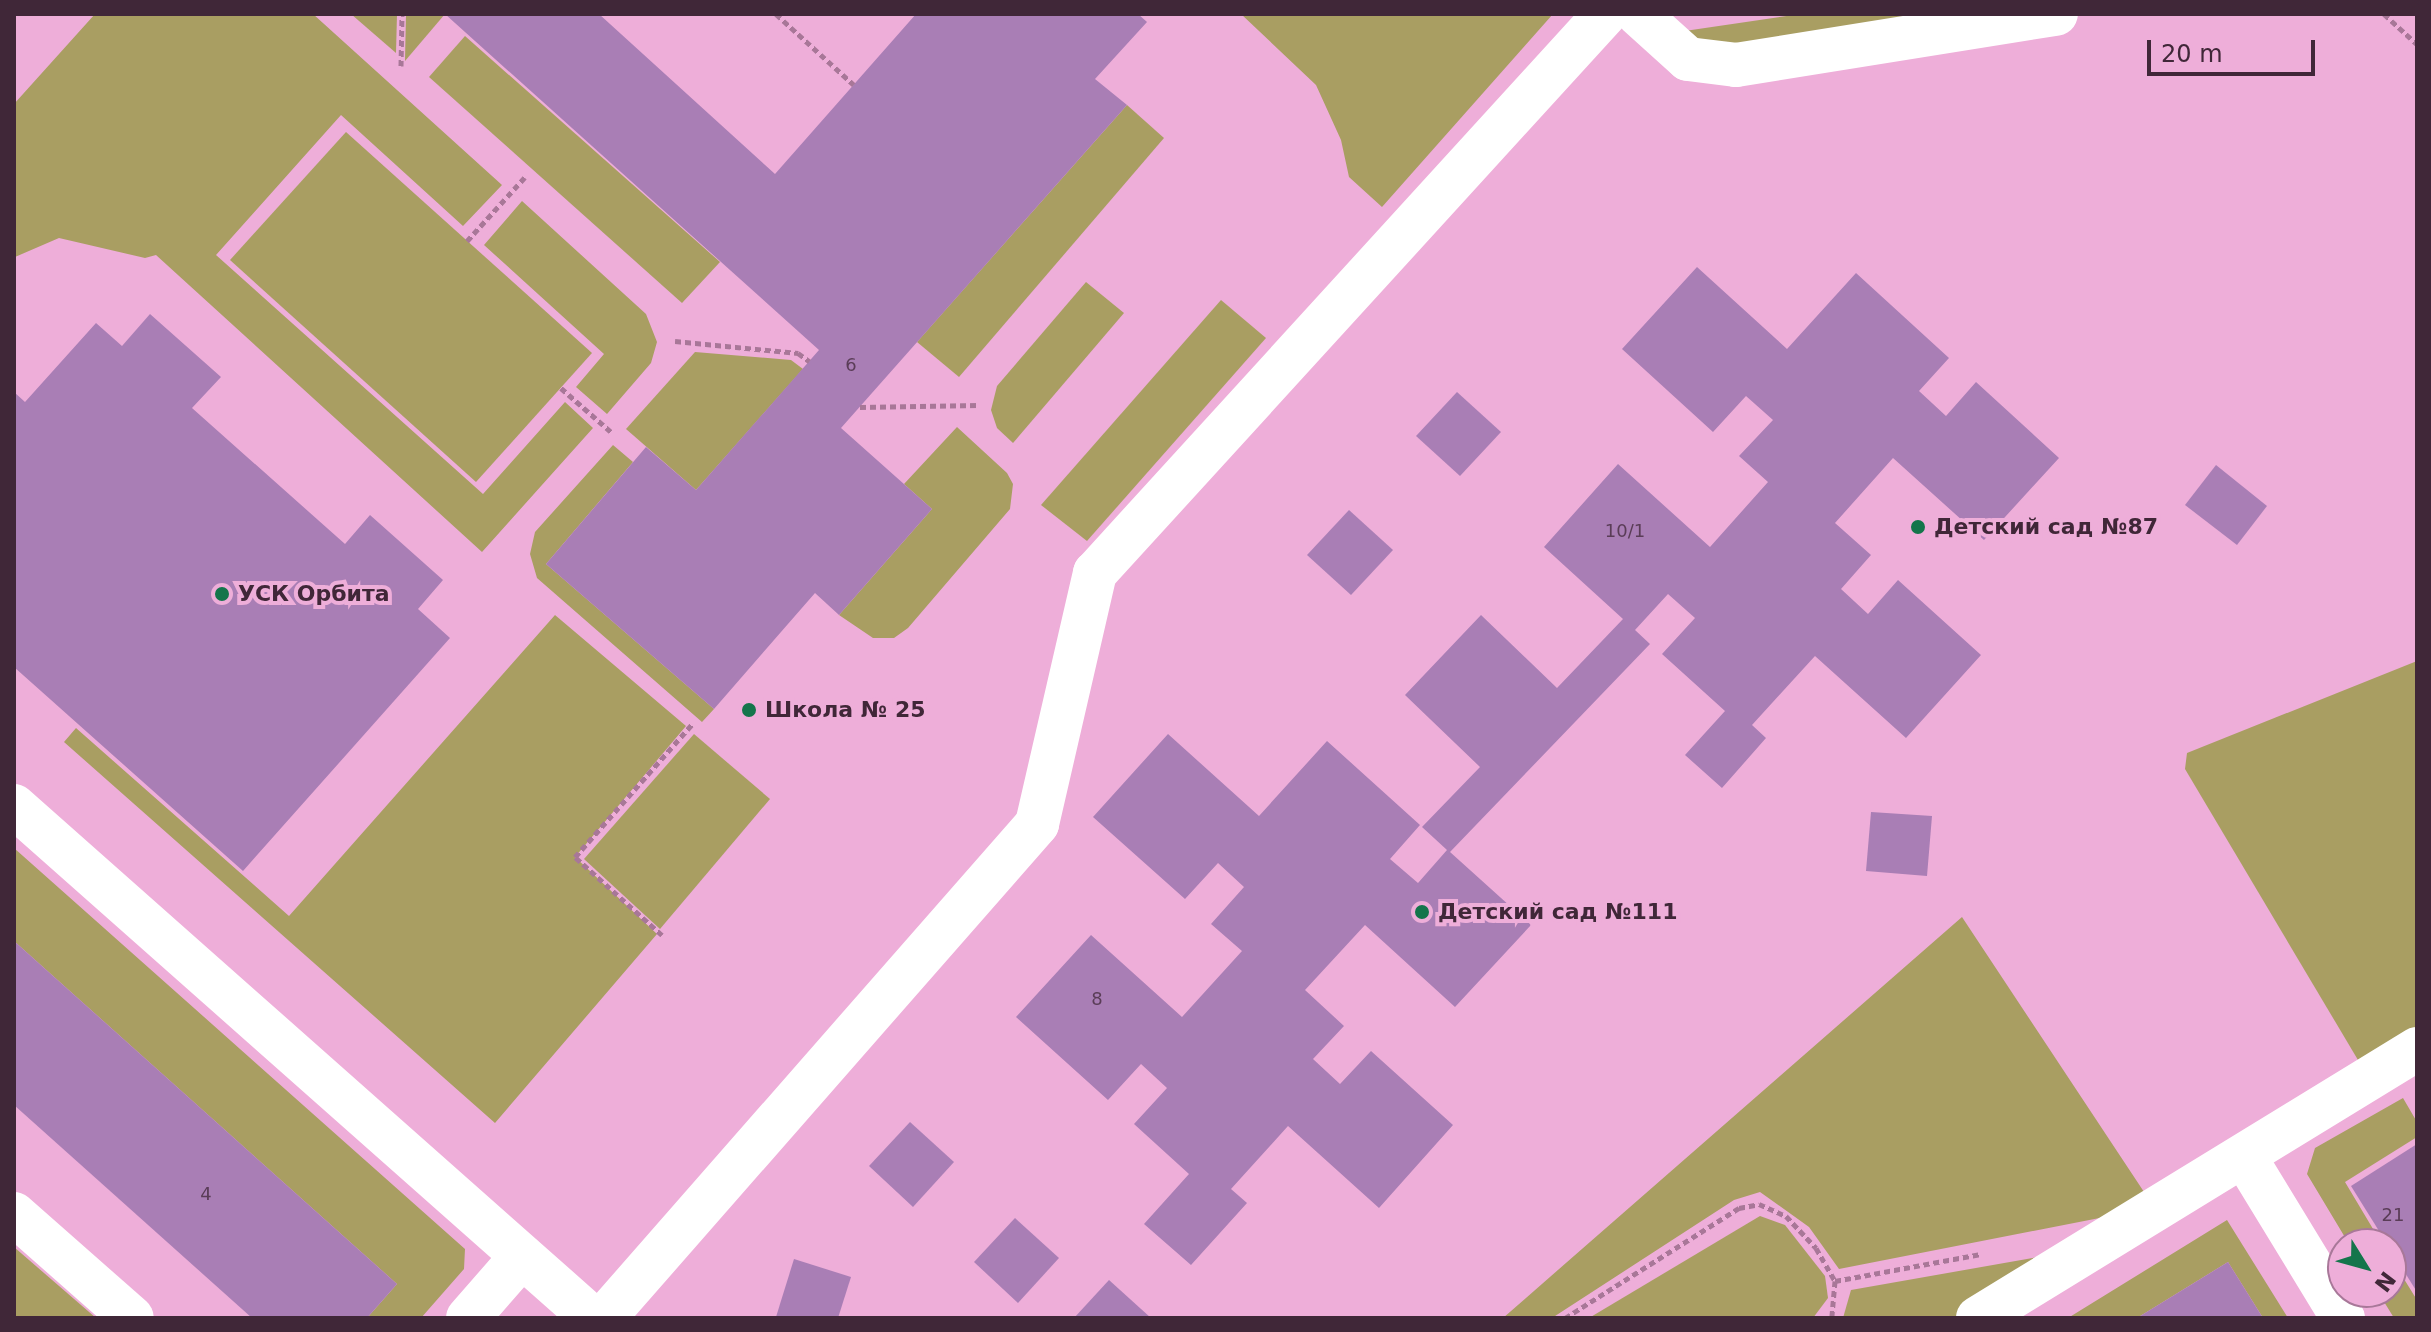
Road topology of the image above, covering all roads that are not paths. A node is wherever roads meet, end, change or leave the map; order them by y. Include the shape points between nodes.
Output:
1 (1605, 14) edge
2 (1638, 14) edge
3 (2056, 14) edge
4 (14, 806) edge
5 (2417, 1049) edge
6 (2244, 1156) junction
7 (14, 1214) edge
8 (522, 1256) junction
9 (132, 1318) edge
10 (468, 1318) edge
11 (592, 1318) edge
12 (604, 1318) edge
13 (1978, 1318) edge
14 (2343, 1318) edge

1 - 12 lane via 1095,573 1037,824
2 - 3 lane via 1688,59 1736,65
4 - 8 lane
5 - 6 lane
6 - 13 lane
6 - 14 lane
7 - 9 lane
8 - 10 lane
8 - 11 lane

